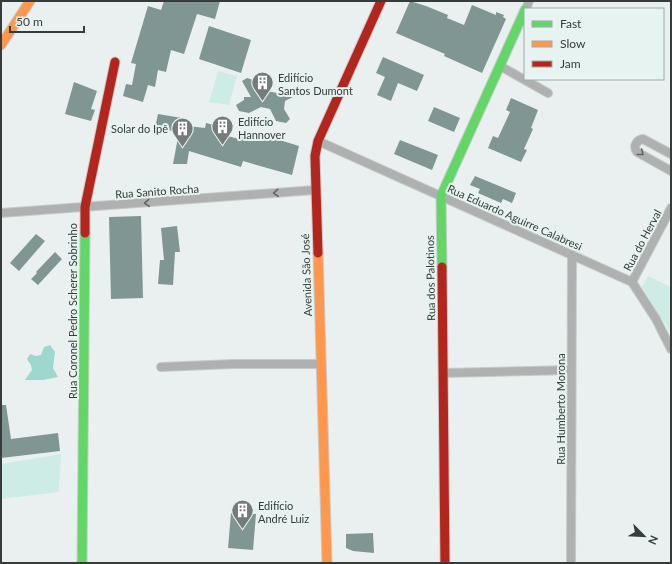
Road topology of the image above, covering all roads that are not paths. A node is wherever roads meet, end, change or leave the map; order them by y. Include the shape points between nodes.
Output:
1 (30, 1) edge
2 (381, 1) edge
3 (524, 12) edge
4 (1, 45) edge
5 (115, 62) dead end
6 (500, 66) junction
7 (524, 79) edge
8 (526, 80) edge
9 (548, 92) dead end
10 (318, 141) junction
11 (671, 154) edge
12 (671, 171) edge
13 (315, 190) junction
14 (441, 196) junction
15 (85, 207) junction
16 (671, 208) edge
17 (1, 213) edge
18 (572, 255) junction
19 (632, 282) junction
20 (671, 348) edge
21 (320, 364) junction
22 (161, 367) dead end
23 (571, 370) junction
24 (443, 372) junction
25 (82, 563) edge
26 (327, 563) edge
27 (445, 563) edge
28 (571, 563) edge

1 - 4 street
2 - 10 street, Avenida São José
3 - 6 street, Rua dos Palotinos
5 - 15 street, Rua Coronel Pedro Scherer Sobrinho
6 - 7 street
6 - 14 street, Rua dos Palotinos
8 - 9 street
10 - 13 street, Avenida São José via 315,156
10 - 14 street, Rua Eduardo Aguirre Calabresi
11 -> 12 street via 643,139 635,145 637,152
13 -> 15 street, Rua Sanito Rocha
13 - 21 street, Avenida São José
14 - 18 street, Rua Eduardo Aguirre Calabresi
14 - 24 street, Rua dos Palotinos
15 - 17 street, Rua Sanito Rocha
15 - 25 street, Rua Coronel Pedro Scherer Sobrinho
16 - 19 street, Rua do Herval
18 - 19 street, Rua Eduardo Aguirre Calabresi
18 - 23 street, Rua Humberto Morona
19 - 20 street
21 - 22 street
21 - 26 street, Avenida São José
23 - 24 street
23 - 28 street, Rua Humberto Morona
24 - 27 street, Rua dos Palotinos

